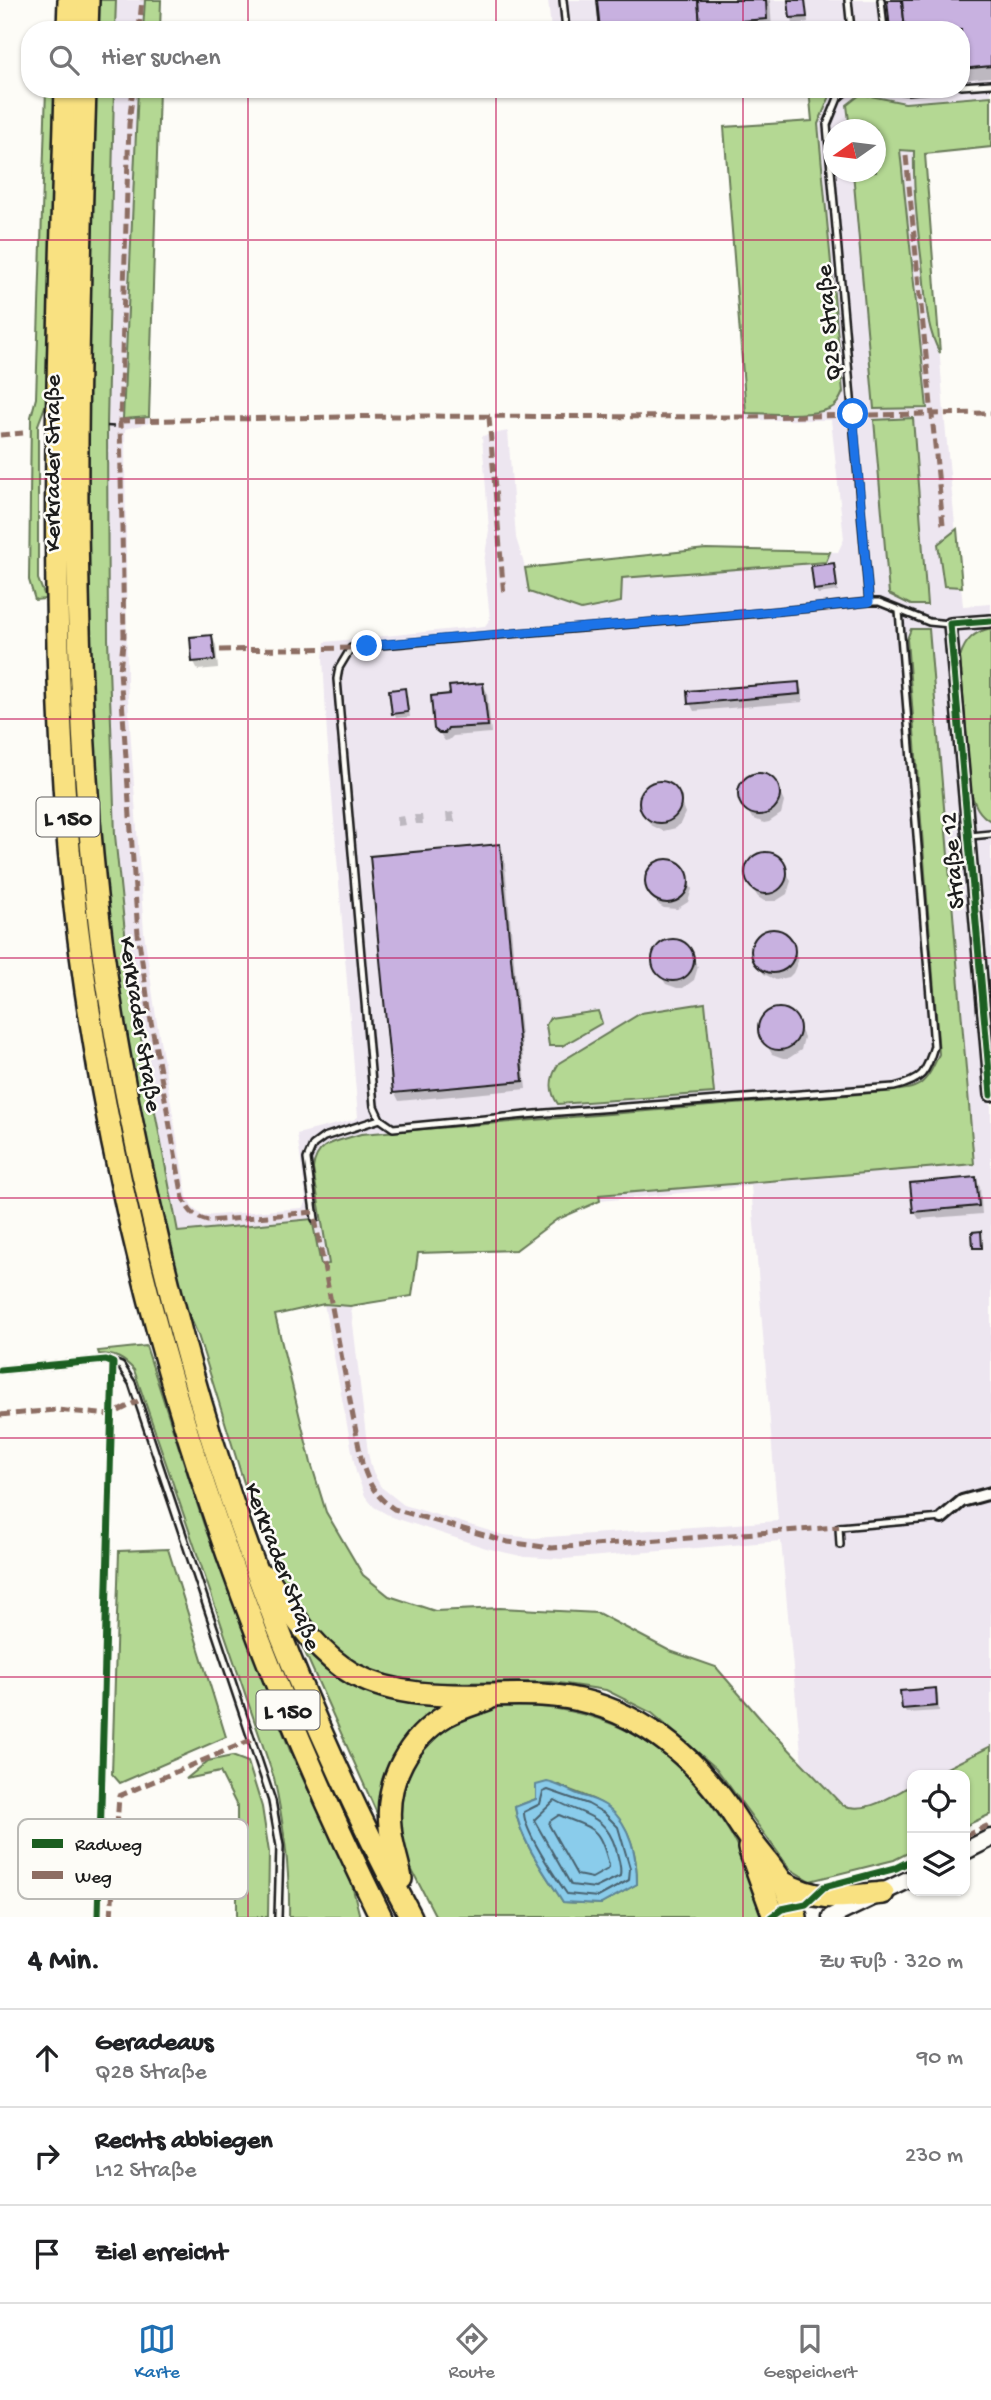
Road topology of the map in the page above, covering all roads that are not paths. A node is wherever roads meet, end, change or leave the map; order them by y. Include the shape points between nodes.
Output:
1 (69, 0) edge
2 (88, 0) edge
3 (563, 0) edge
4 (848, 0) edge
5 (881, 0) edge
6 (68, 21) edge
7 (87, 21) edge
8 (565, 21) edge
9 (850, 21) edge
10 (883, 21) edge
11 (991, 84) edge
12 (970, 85) edge
13 (66, 98) edge
14 (85, 98) edge
15 (839, 98) edge
16 (869, 602) junction
17 (899, 611) junction
18 (991, 621) edge
19 (950, 624) junction
20 (991, 834) edge
21 (968, 836) junction
22 (987, 995) edge
23 (991, 1095) edge
24 (380, 1119) junction
25 (316, 1219) dead end
26 (0, 1370) edge
27 (991, 1493) edge
28 (942, 1518) joint
29 (840, 1545) dead end
30 (250, 1554) junction
31 (495, 1696) junction
32 (743, 1830) junction
33 (991, 1838) edge
34 (970, 1848) edge
35 (907, 1881) edge
36 (782, 1882) junction
37 (883, 1893) junction
38 (409, 1913) edge
39 (278, 1917) edge
40 (381, 1917) edge
41 (774, 1917) edge
42 (796, 1917) edge
43 (831, 1917) edge

1 - 6 highway
2 - 7 highway
3 - 8 lane
4 - 9 lane
5 - 10 lane
11 - 12 lane
13 - 40 highway, Kerkrader Straße / L 150 via 56,525 61,734 86,991 105,1102 152,1310 219,1527 316,1778
14 - 30 highway, Kerkrader Straße / L 150 via 75,522 92,858 123,1083 149,1203 191,1373
15 - 16 lane, Q28 Straße via 827,125
16 - 17 lane
16 - 24 lane via 351,648 337,679 374,1106
17 - 19 lane
17 - 24 lane via 934,1046 927,1070 911,1083 894,1087 393,1128
18 - 19 street
19 - 21 street, Straße 12
20 - 21 lane
21 - 22 street, Straße 12
22 - 23 street, Straße 12
24 - 25 lane via 313,1145 307,1159
26 - 39 lane via 106,1360 121,1366 132,1383 272,1801 279,1846
27 - 28 street via 962,1501
28 - 29 lane via 839,1527
30 - 31 highway, L 150 via 306,1634 354,1674 410,1692
30 - 38 highway, Kerkrader Straße / L 150 via 313,1714
31 - 32 highway, L 150 via 571,1698 625,1715 663,1738 691,1763
31 - 38 highway, L 150 via 455,1711 432,1726 408,1752 397,1773 389,1824
32 - 36 highway, L 150
32 - 41 highway, L 150
33 - 34 main road
35 - 37 main road
36 - 37 highway via 822,1897
36 - 42 highway, L 150
37 - 43 main road

